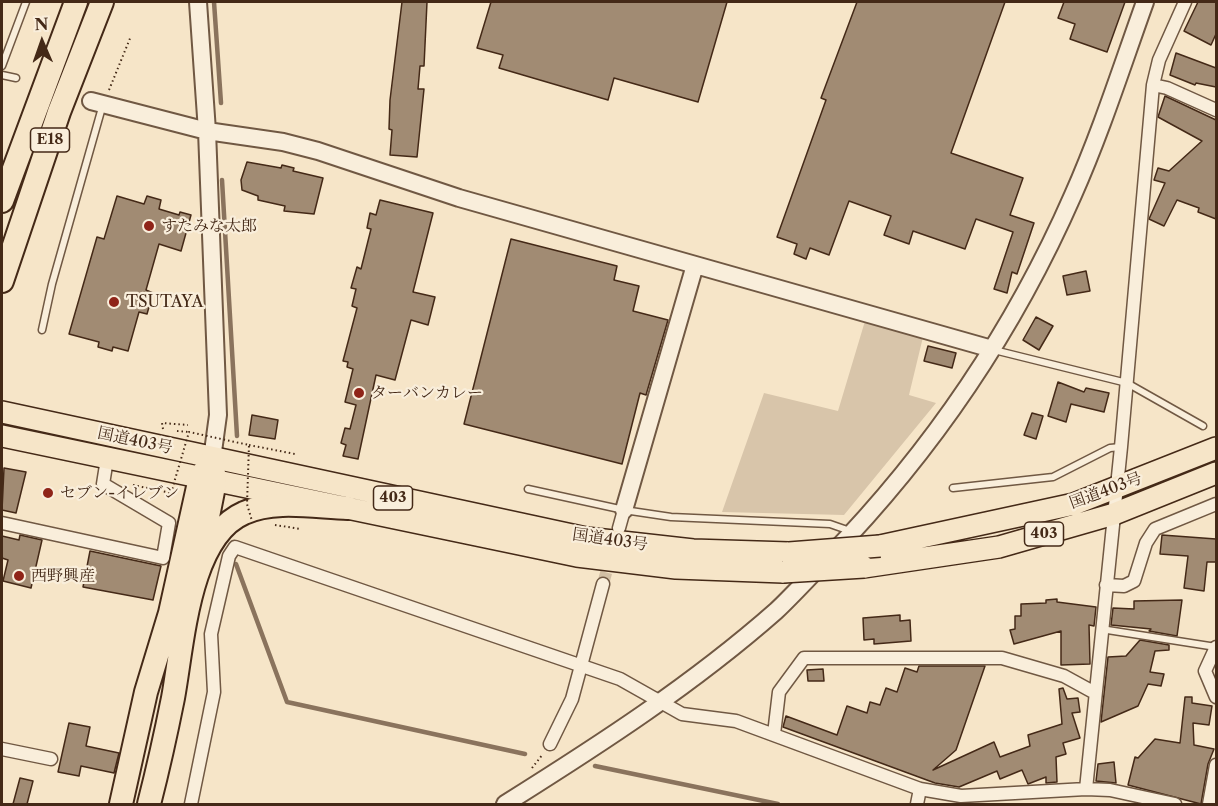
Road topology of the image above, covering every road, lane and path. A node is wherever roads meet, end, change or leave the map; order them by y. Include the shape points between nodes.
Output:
1 (26, 2) edge
2 (76, 2) edge
3 (102, 2) edge
4 (198, 2) edge
5 (1144, 2) edge
6 (1185, 2) edge
7 (131, 36) dead end
8 (2, 66) edge
9 (2, 75) edge
10 (16, 78) dead end
11 (1153, 85) junction
12 (97, 102) junction
13 (1216, 110) edge
14 (207, 131) junction
15 (2, 201) edge
16 (695, 265) junction
17 (2, 281) edge
18 (42, 330) dead end
19 (992, 349) junction
20 (1127, 383) junction
21 (2, 412) edge
22 (188, 425) dead end
23 (1203, 426) dead end
24 (189, 432) junction
25 (2, 436) edge
26 (249, 445) junction
27 (1121, 447) junction
28 (1216, 448) edge
29 (295, 454) dead end
30 (107, 459) junction
31 (212, 459) junction
32 (1216, 473) edge
33 (207, 480) junction
34 (123, 483) dead end
35 (953, 488) dead end
36 (528, 489) dead end
37 (1116, 489) junction
38 (1216, 504) edge
39 (348, 508) junction
40 (624, 510) junction
41 (1114, 514) junction
42 (252, 521) dead end
43 (2, 523) edge
44 (619, 528) dead end
45 (853, 532) junction
46 (786, 562) junction
47 (195, 583) junction
48 (603, 584) tunnel mouth
49 (1106, 585) junction
50 (1101, 628) junction
51 (1216, 647) edge
52 (582, 666) junction
53 (1095, 693) junction
54 (1216, 697) edge
55 (662, 702) junction
56 (774, 734) junction
57 (550, 744) joint
58 (2, 749) edge
59 (51, 759) dead end
60 (1216, 765) edge
61 (532, 769) dead end
62 (920, 789) junction
63 (1086, 789) junction
64 (121, 804) edge
65 (149, 804) edge
66 (191, 804) edge
67 (505, 804) edge
68 (917, 804) edge
69 (1175, 804) edge
70 (1209, 804) edge

1 - 8 lane
2 - 15 highway, E18
3 - 17 highway, E18
4 - 14 street
5 - 19 street via 1073,196
6 - 11 street via 1159,60
7 - 12 path
9 - 10 lane
11 - 13 street
11 - 20 street
12 - 14 street
12 - 18 lane
14 - 16 street via 309,149 459,198
14 - 31 street via 218,415
16 - 19 street
16 - 40 street
19 - 20 lane
19 - 45 street via 926,447
20 - 23 lane
20 - 27 street
21 - 31 highway, 国道403号 / 403
22 - 24 path via 162,423 163,429
24 - 26 path, bridge
24 - 34 path, bridge via 171,493
25 - 30 highway, 国道403号 / 403
26 - 29 path
26 - 42 path, bridge via 247,504
27 - 35 lane via 1110,448 1053,477
27 - 37 street
28 - 37 highway, 国道403号 / 403
30 - 33 highway, 国道403号 / 403
30 - 43 street via 103,484 169,523 163,558
31 - 33 highway
31 - 46 highway, 国道403号 / 403 via 586,538
32 - 41 highway, 国道403号 / 403
33 - 39 highway, 国道403号 / 403
33 - 47 highway
33 - 64 highway via 146,692
36 - 40 lane
37 - 41 street
37 - 46 highway, 国道403号 / 403, bridge via 1074,504
38 - 49 street via 1155,529 1134,580 1124,586
39 - 46 highway, 国道403号 / 403 via 577,556 676,568
39 - 47 highway via 272,506 244,512 232,519 212,543
40 - 44 street
40 - 45 lane via 671,517 830,524
41 - 46 highway, 国道403号 / 403, bridge via 999,547 864,567
41 - 49 street
45 - 55 street via 778,608
47 - 65 highway
48 - 52 street
49 - 50 street
50 - 51 lane
50 - 53 street
51 - 54 street via 1205,671
52 - 55 street via 620,679
52 - 57 street via 572,699
52 - 66 street via 235,547 229,556 211,634 214,692
53 - 56 street via 1064,676 1002,658 804,658 779,692
53 - 63 street
55 - 56 street via 693,717 736,721
55 - 67 street
56 - 62 street
57 - 61 path
58 - 59 street
60 - 70 street
62 - 63 street via 961,796
62 - 68 street
63 - 69 street via 1110,790

